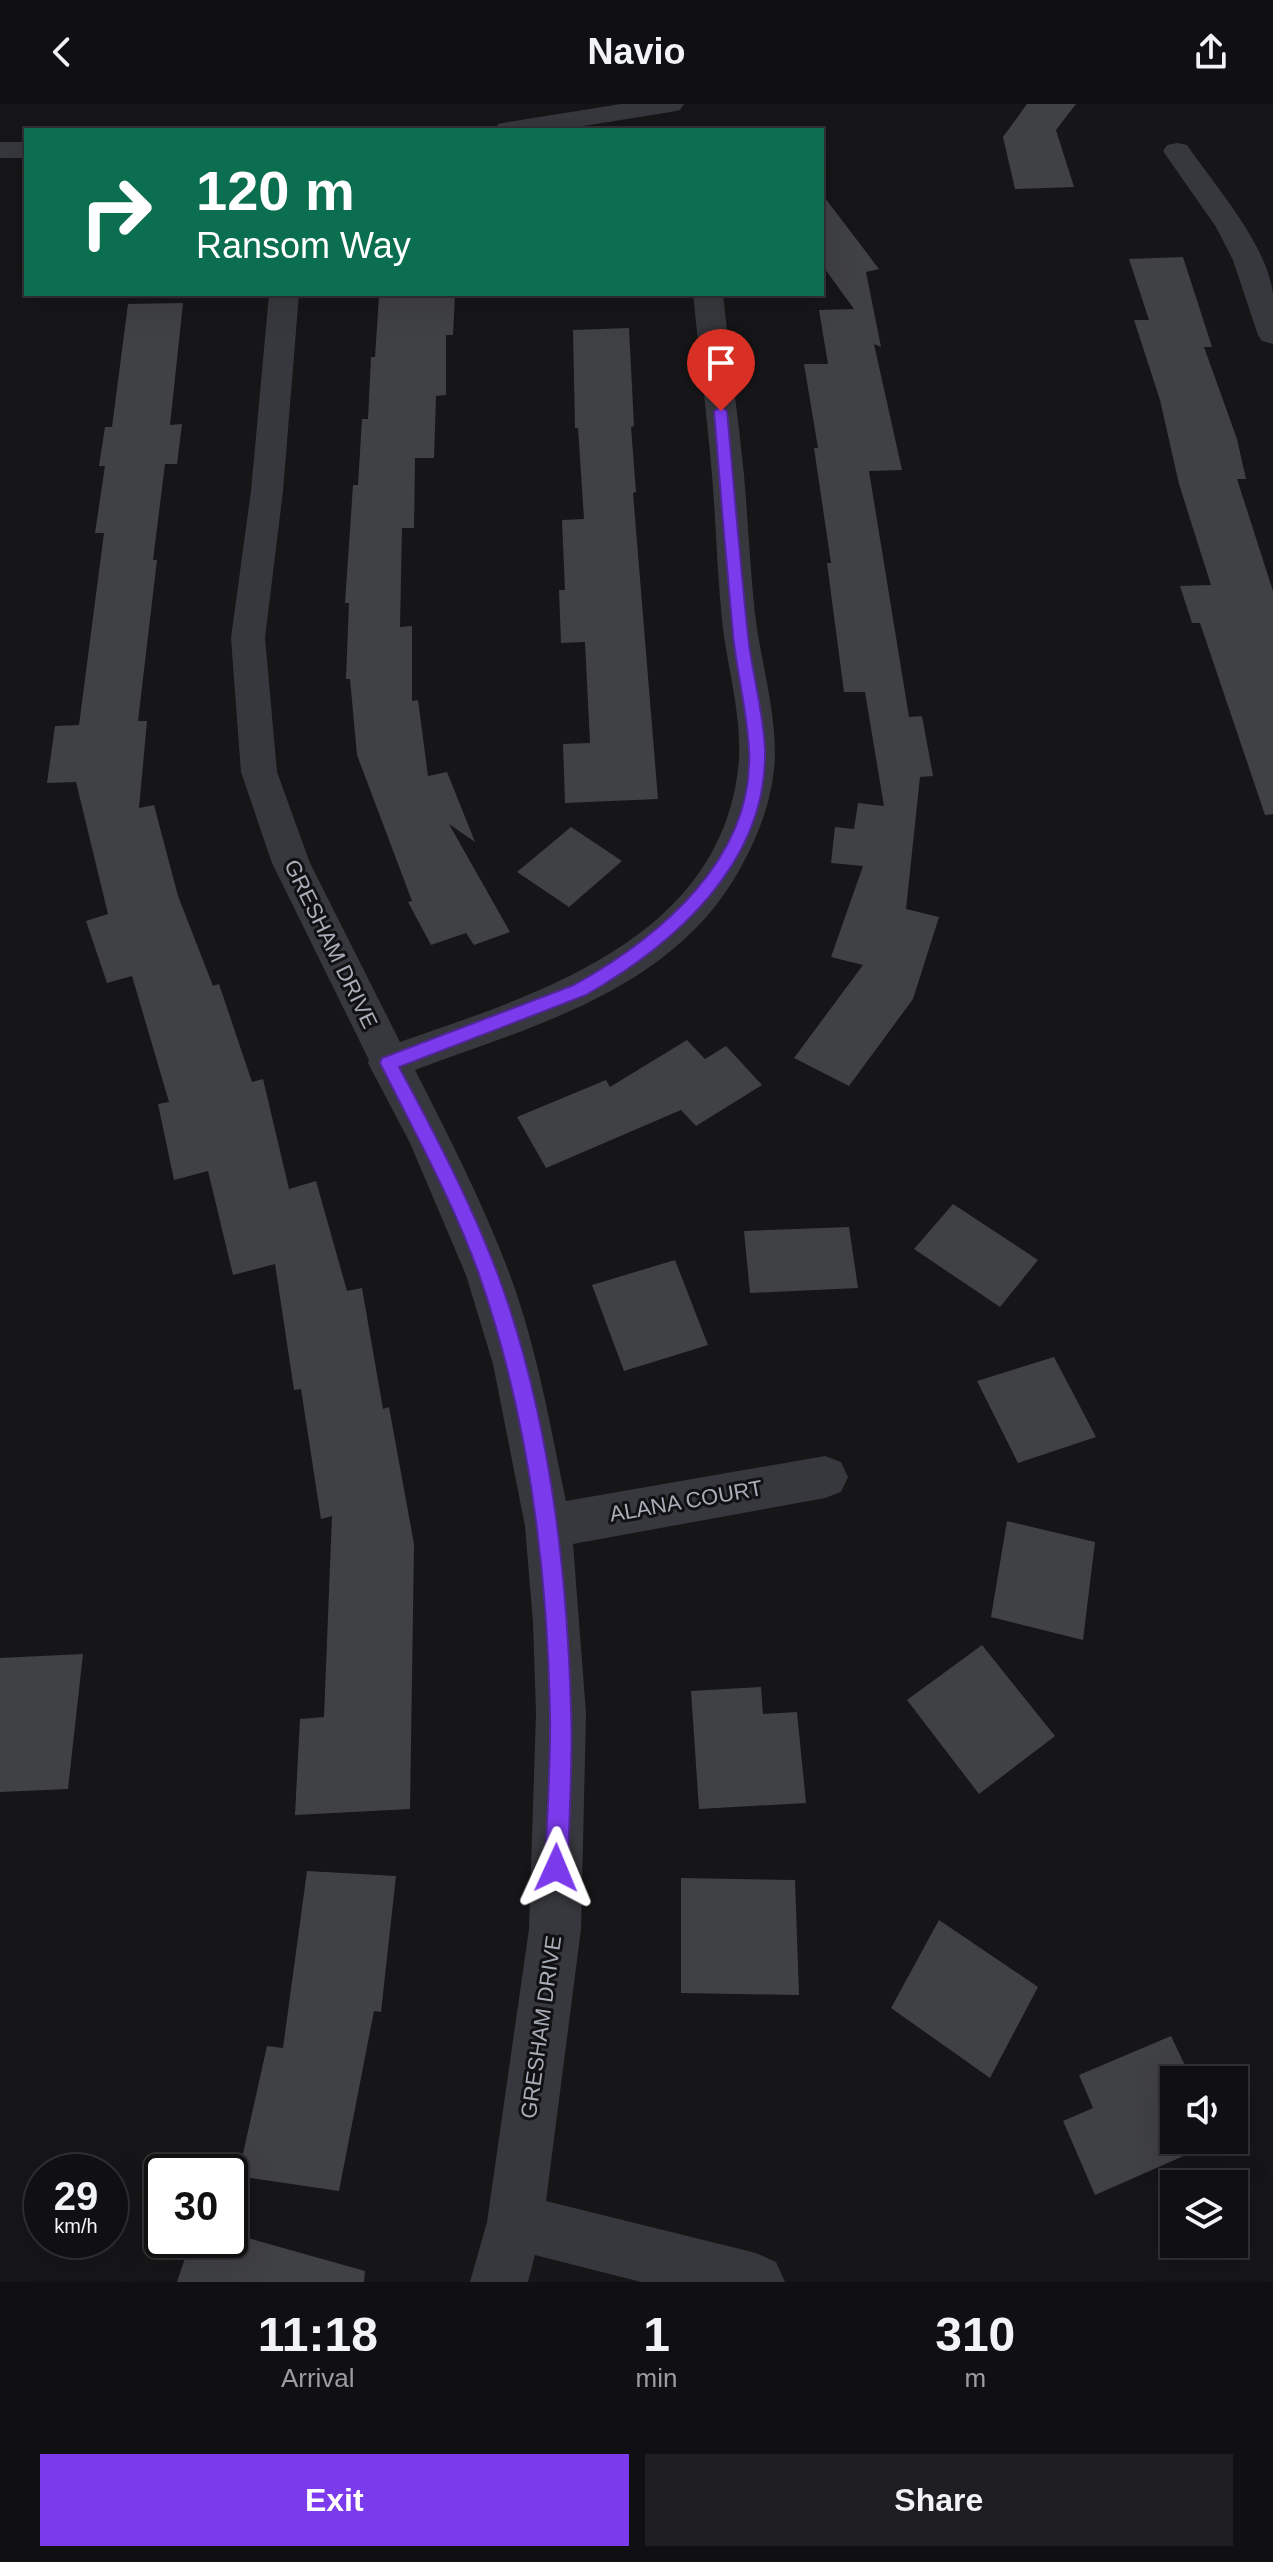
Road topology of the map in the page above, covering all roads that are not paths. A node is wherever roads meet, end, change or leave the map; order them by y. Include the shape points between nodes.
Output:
1 (671, 104) edge
2 (521, 128) edge
3 (0, 150) edge
4 (24, 150) edge
5 (1177, 151) dead end
6 (284, 296) edge
7 (708, 296) edge
8 (1273, 335) edge
9 (388, 1063) junction
10 (825, 1477) dead end
11 (548, 1526) junction
12 (515, 2222) junction
13 (499, 2282) edge
14 (756, 2282) edge

1 - 2 street
3 - 4 street
5 - 8 street via 1230,227
6 - 9 street, GRESHAM DRIVE via 248,638 259,772 291,863
7 - 9 street via 741,637 757,737 753,791 737,841 689,909 623,965 580,990
9 - 11 street, GRESHAM DRIVE via 431,1143 488,1275 515,1364
10 - 11 street, ALANA COURT
11 - 12 street, GRESHAM DRIVE via 561,1713 555,1929
12 - 13 street, GRESHAM DRIVE
12 - 14 street

